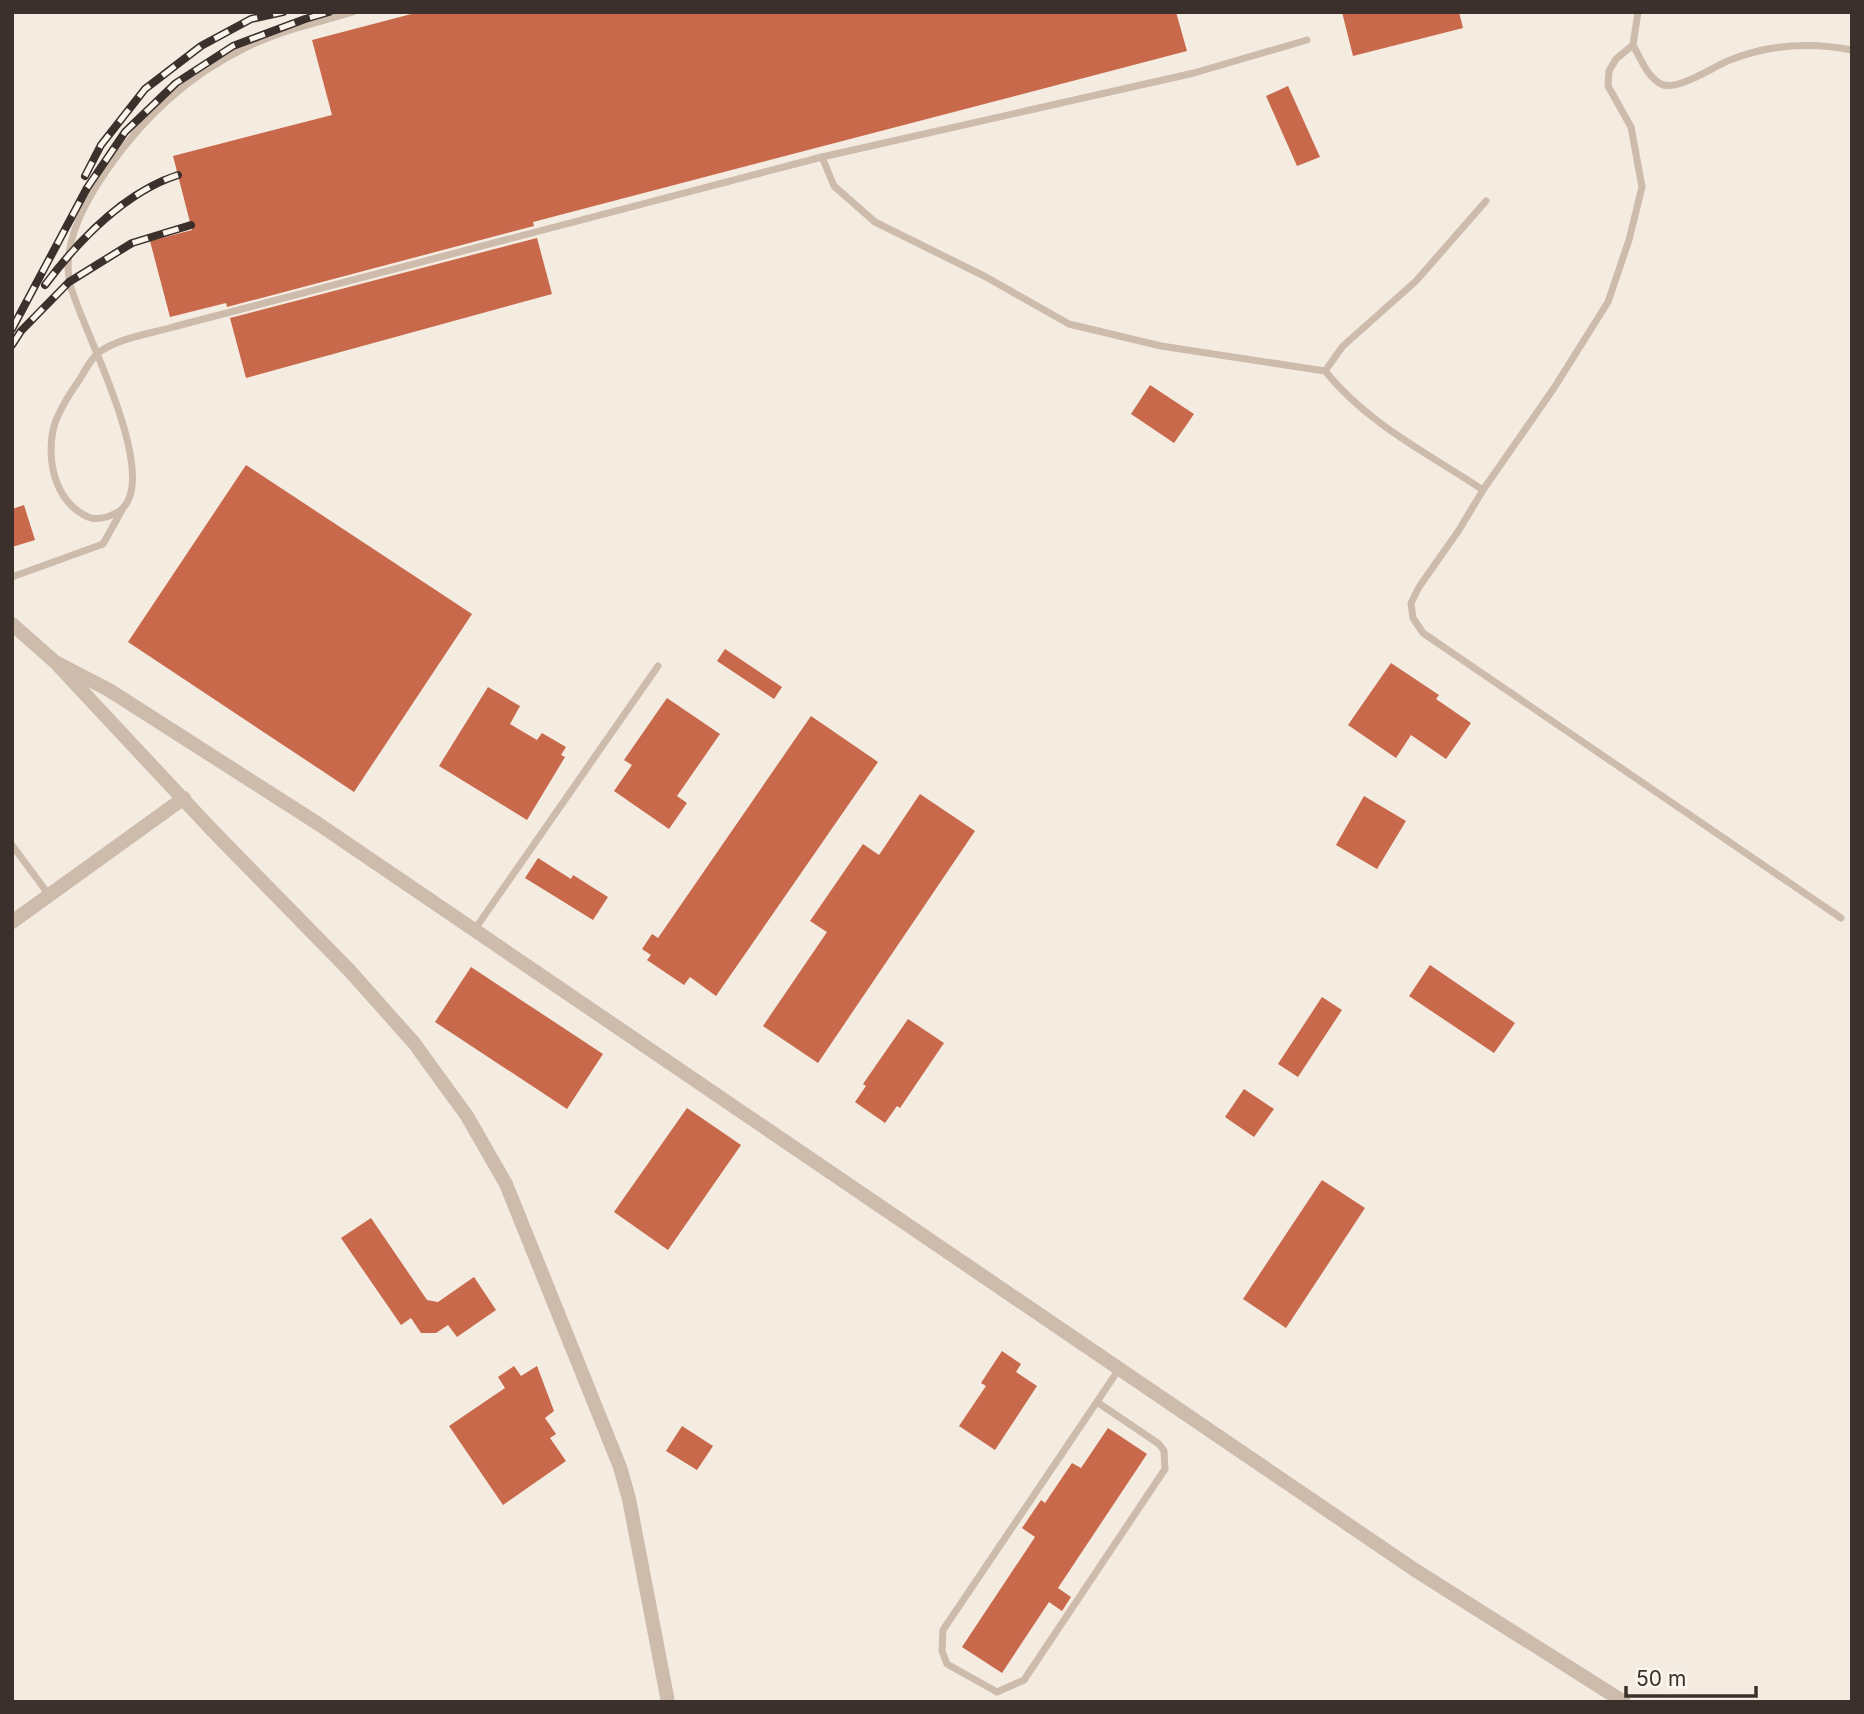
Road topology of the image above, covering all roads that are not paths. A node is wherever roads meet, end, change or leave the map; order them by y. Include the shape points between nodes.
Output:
1 (353, 12) edge
2 (1638, 12) edge
3 (1307, 40) dead end
4 (1633, 44) junction
5 (1852, 50) edge
6 (822, 157) junction
7 (1486, 201) dead end
8 (96, 355) junction
9 (1325, 371) junction
10 (1483, 490) junction
11 (122, 509) junction
12 (12, 577) edge
13 (12, 624) edge
14 (55, 662) junction
15 (658, 666) dead end
16 (184, 798) junction
17 (12, 845) edge
18 (49, 895) junction
19 (1841, 918) dead end
20 (12, 922) edge
21 (475, 929) junction
22 (1120, 1368) junction
23 (1097, 1402) junction
24 (668, 1702) edge
25 (1624, 1702) edge

1 - 8 lane via 244,48 194,77 126,143 83,206 69,252 69,282
2 - 4 lane
3 - 6 lane via 1194,73
4 - 5 lane via 1651,75 1661,84 1673,86 1767,48 1821,45
4 - 10 lane via 1616,59 1608,86 1632,127 1642,187 1629,240 1608,302
6 - 8 lane via 173,327 111,345
6 - 9 lane via 834,186 875,222 1069,324 1161,346
7 - 9 lane via 1416,281 1343,346
8 - 11 lane via 126,429 134,467 131,493
8 - 11 lane via 54,429 51,462 57,486 74,508 90,518 107,518
9 - 10 lane via 1385,429
10 - 19 lane via 1410,603 1423,633
11 - 12 lane via 103,544
13 - 14 street
14 - 16 street
14 - 21 street via 162,722
15 - 21 lane
16 - 18 street
16 - 24 street via 414,1043 467,1116 506,1184 620,1467
17 - 18 lane
18 - 20 street
21 - 22 street
22 - 23 lane
22 - 25 street via 1415,1570
23 - 23 lane via 943,1630 947,1664 991,1691 1024,1680 1165,1469 1159,1444

